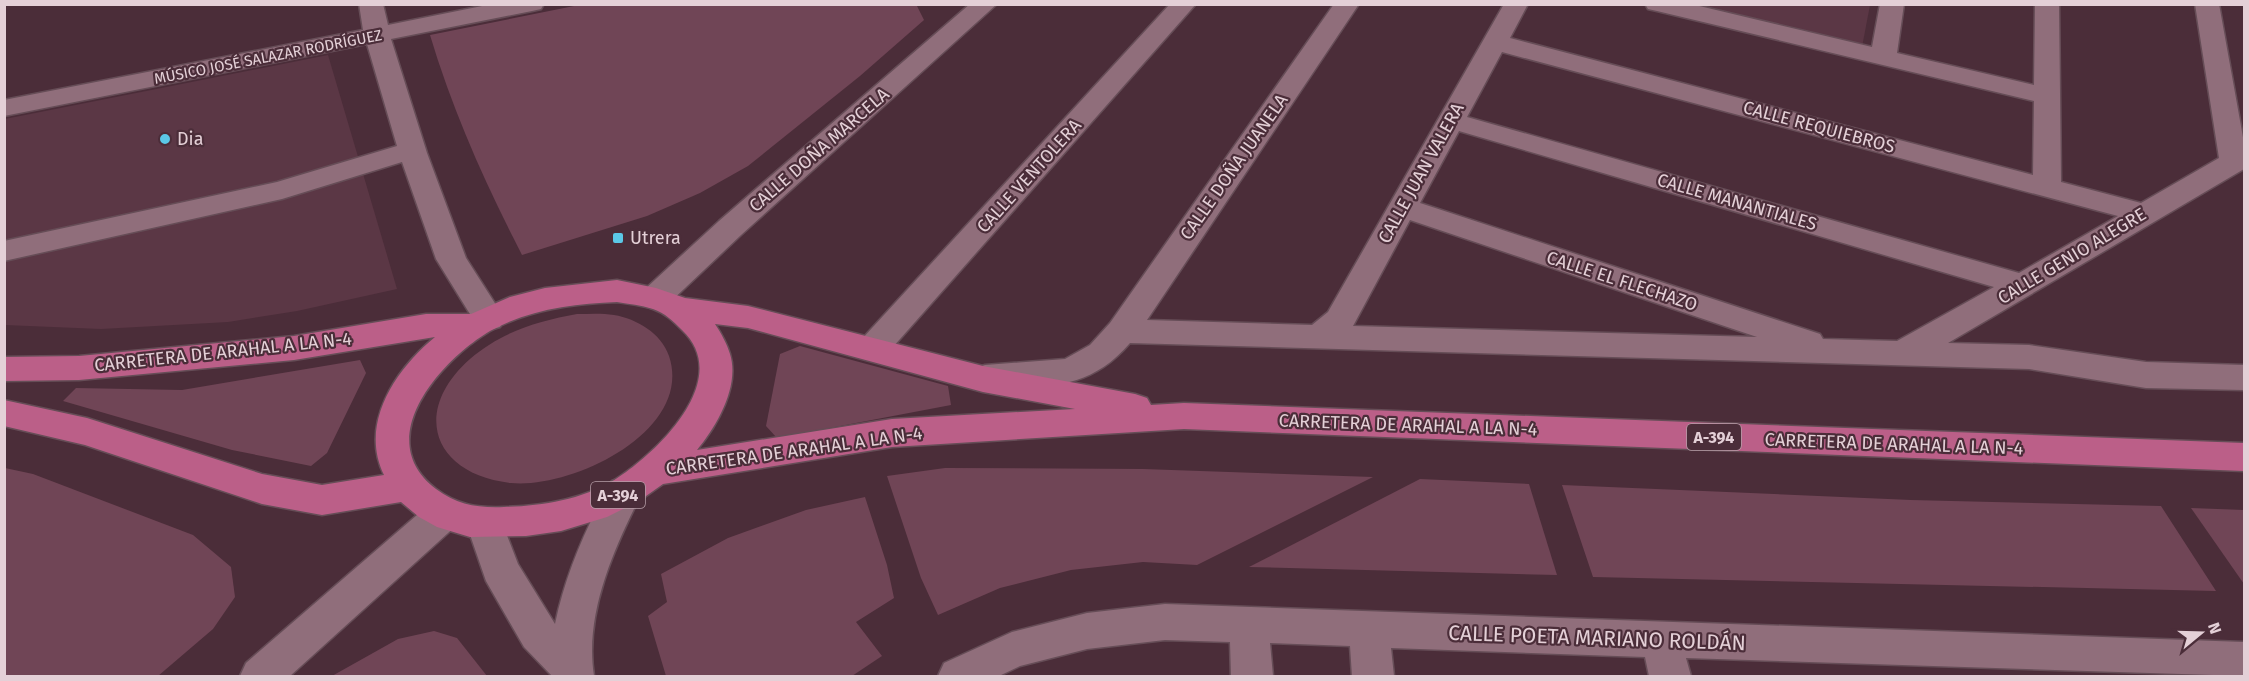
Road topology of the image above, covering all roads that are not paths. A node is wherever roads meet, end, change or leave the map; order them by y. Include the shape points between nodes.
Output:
1 (371, 4) edge
2 (532, 4) edge
3 (985, 4) edge
4 (1184, 4) edge
5 (1347, 4) edge
6 (1516, 4) edge
7 (1657, 4) edge
8 (1892, 4) edge
9 (2047, 4) edge
10 (2207, 4) edge
11 (952, 16) edge
12 (377, 35) junction
13 (1495, 42) junction
14 (1883, 58) junction
15 (2048, 96) junction
16 (4, 108) edge
17 (1449, 120) junction
18 (412, 150) junction
19 (2239, 160) edge
20 (2047, 186) junction
21 (1401, 207) junction
22 (2143, 213) junction
23 (4, 251) edge
24 (2025, 285) junction
25 (666, 303) junction
26 (483, 322) junction
27 (1122, 331) junction
28 (1320, 336) junction
29 (873, 348) junction
30 (1844, 354) junction
31 (1899, 355) junction
32 (4, 369) edge
33 (2244, 378) edge
34 (983, 379) junction
35 (4, 413) edge
36 (1184, 416) junction
37 (2244, 457) edge
38 (640, 481) junction
39 (407, 486) junction
40 (445, 513) junction
41 (485, 523) junction
42 (1249, 627) junction
43 (1369, 631) junction
44 (1666, 658) edge
45 (2244, 660) edge
46 (571, 671) edge
47 (261, 676) edge
48 (959, 676) edge
49 (1252, 676) edge
50 (1373, 676) edge

1 - 12 street
2 - 12 street, MÚSICO JOSÉ SALAZAR RODRÍGUEZ
3 - 11 street, CALLE DOÑA MARCELA
4 - 29 street, CALLE VENTOLERA
5 - 27 street, CALLE DOÑA JUANELA
6 - 13 street, CALLE JUAN VALERA
7 - 14 street
8 - 14 street
9 - 15 street
10 - 19 street
11 - 25 street, CALLE DOÑA MARCELA via 730,228
12 - 16 street, MÚSICO JOSÉ SALAZAR RODRÍGUEZ
12 - 18 street
13 - 17 street, CALLE JUAN VALERA
13 - 20 street, CALLE REQUIEBROS
14 - 15 street
15 - 20 street
17 - 21 street, CALLE JUAN VALERA
17 - 24 street, CALLE MANANTIALES
18 - 23 street via 282,190
18 - 26 street via 451,259
19 - 22 street, CALLE GENIO ALEGRE
20 - 22 street, CALLE REQUIEBROS
21 - 28 street, CALLE JUAN VALERA via 1340,320
21 - 30 street, CALLE EL FLECHAZO
22 - 24 street, CALLE GENIO ALEGRE
24 - 31 street, CALLE GENIO ALEGRE
25 - 26 main road, A-394 via 617,291 575,292 531,301
25 - 29 main road, CARRETERA DE ARAHAL A LA N-4 / A-394 via 748,317
25 - 38 main road, A-394 via 699,327 712,351 715,380 706,411 686,442
26 - 32 main road, CARRETERA DE ARAHAL A LA N-4 / A-394 via 426,326 294,348 91,367
26 - 39 main road, A-394 via 438,353 410,386 394,421 392,456
27 - 28 street
27 - 34 street, CALLE DOÑA JUANELA via 1102,354 1071,372
28 - 30 street
29 - 34 main road, CARRETERA DE ARAHAL A LA N-4 / A-394
30 - 31 street
31 - 33 street via 2029,357 2146,375
34 - 36 main road, CARRETERA DE ARAHAL A LA N-4 / A-394
35 - 39 main road via 87,432 262,489 322,500
36 - 37 main road, CARRETERA DE ARAHAL A LA N-4 / A-394
36 - 38 main road, CARRETERA DE ARAHAL A LA N-4 / A-394 via 892,433
38 - 41 main road, A-394 via 580,511 531,522
38 - 46 street via 600,538 577,616
39 - 40 main road, A-394
40 - 41 main road, A-394
40 - 47 street
41 - 46 street via 500,569 538,634
42 - 43 street, CALLE POETA MARIANO ROLDÁN
42 - 48 street, CALLE POETA MARIANO ROLDÁN via 1165,622 1087,630 1012,650
42 - 49 street
43 - 44 street, CALLE POETA MARIANO ROLDÁN
43 - 50 street
44 - 45 street, CALLE POETA MARIANO ROLDÁN

